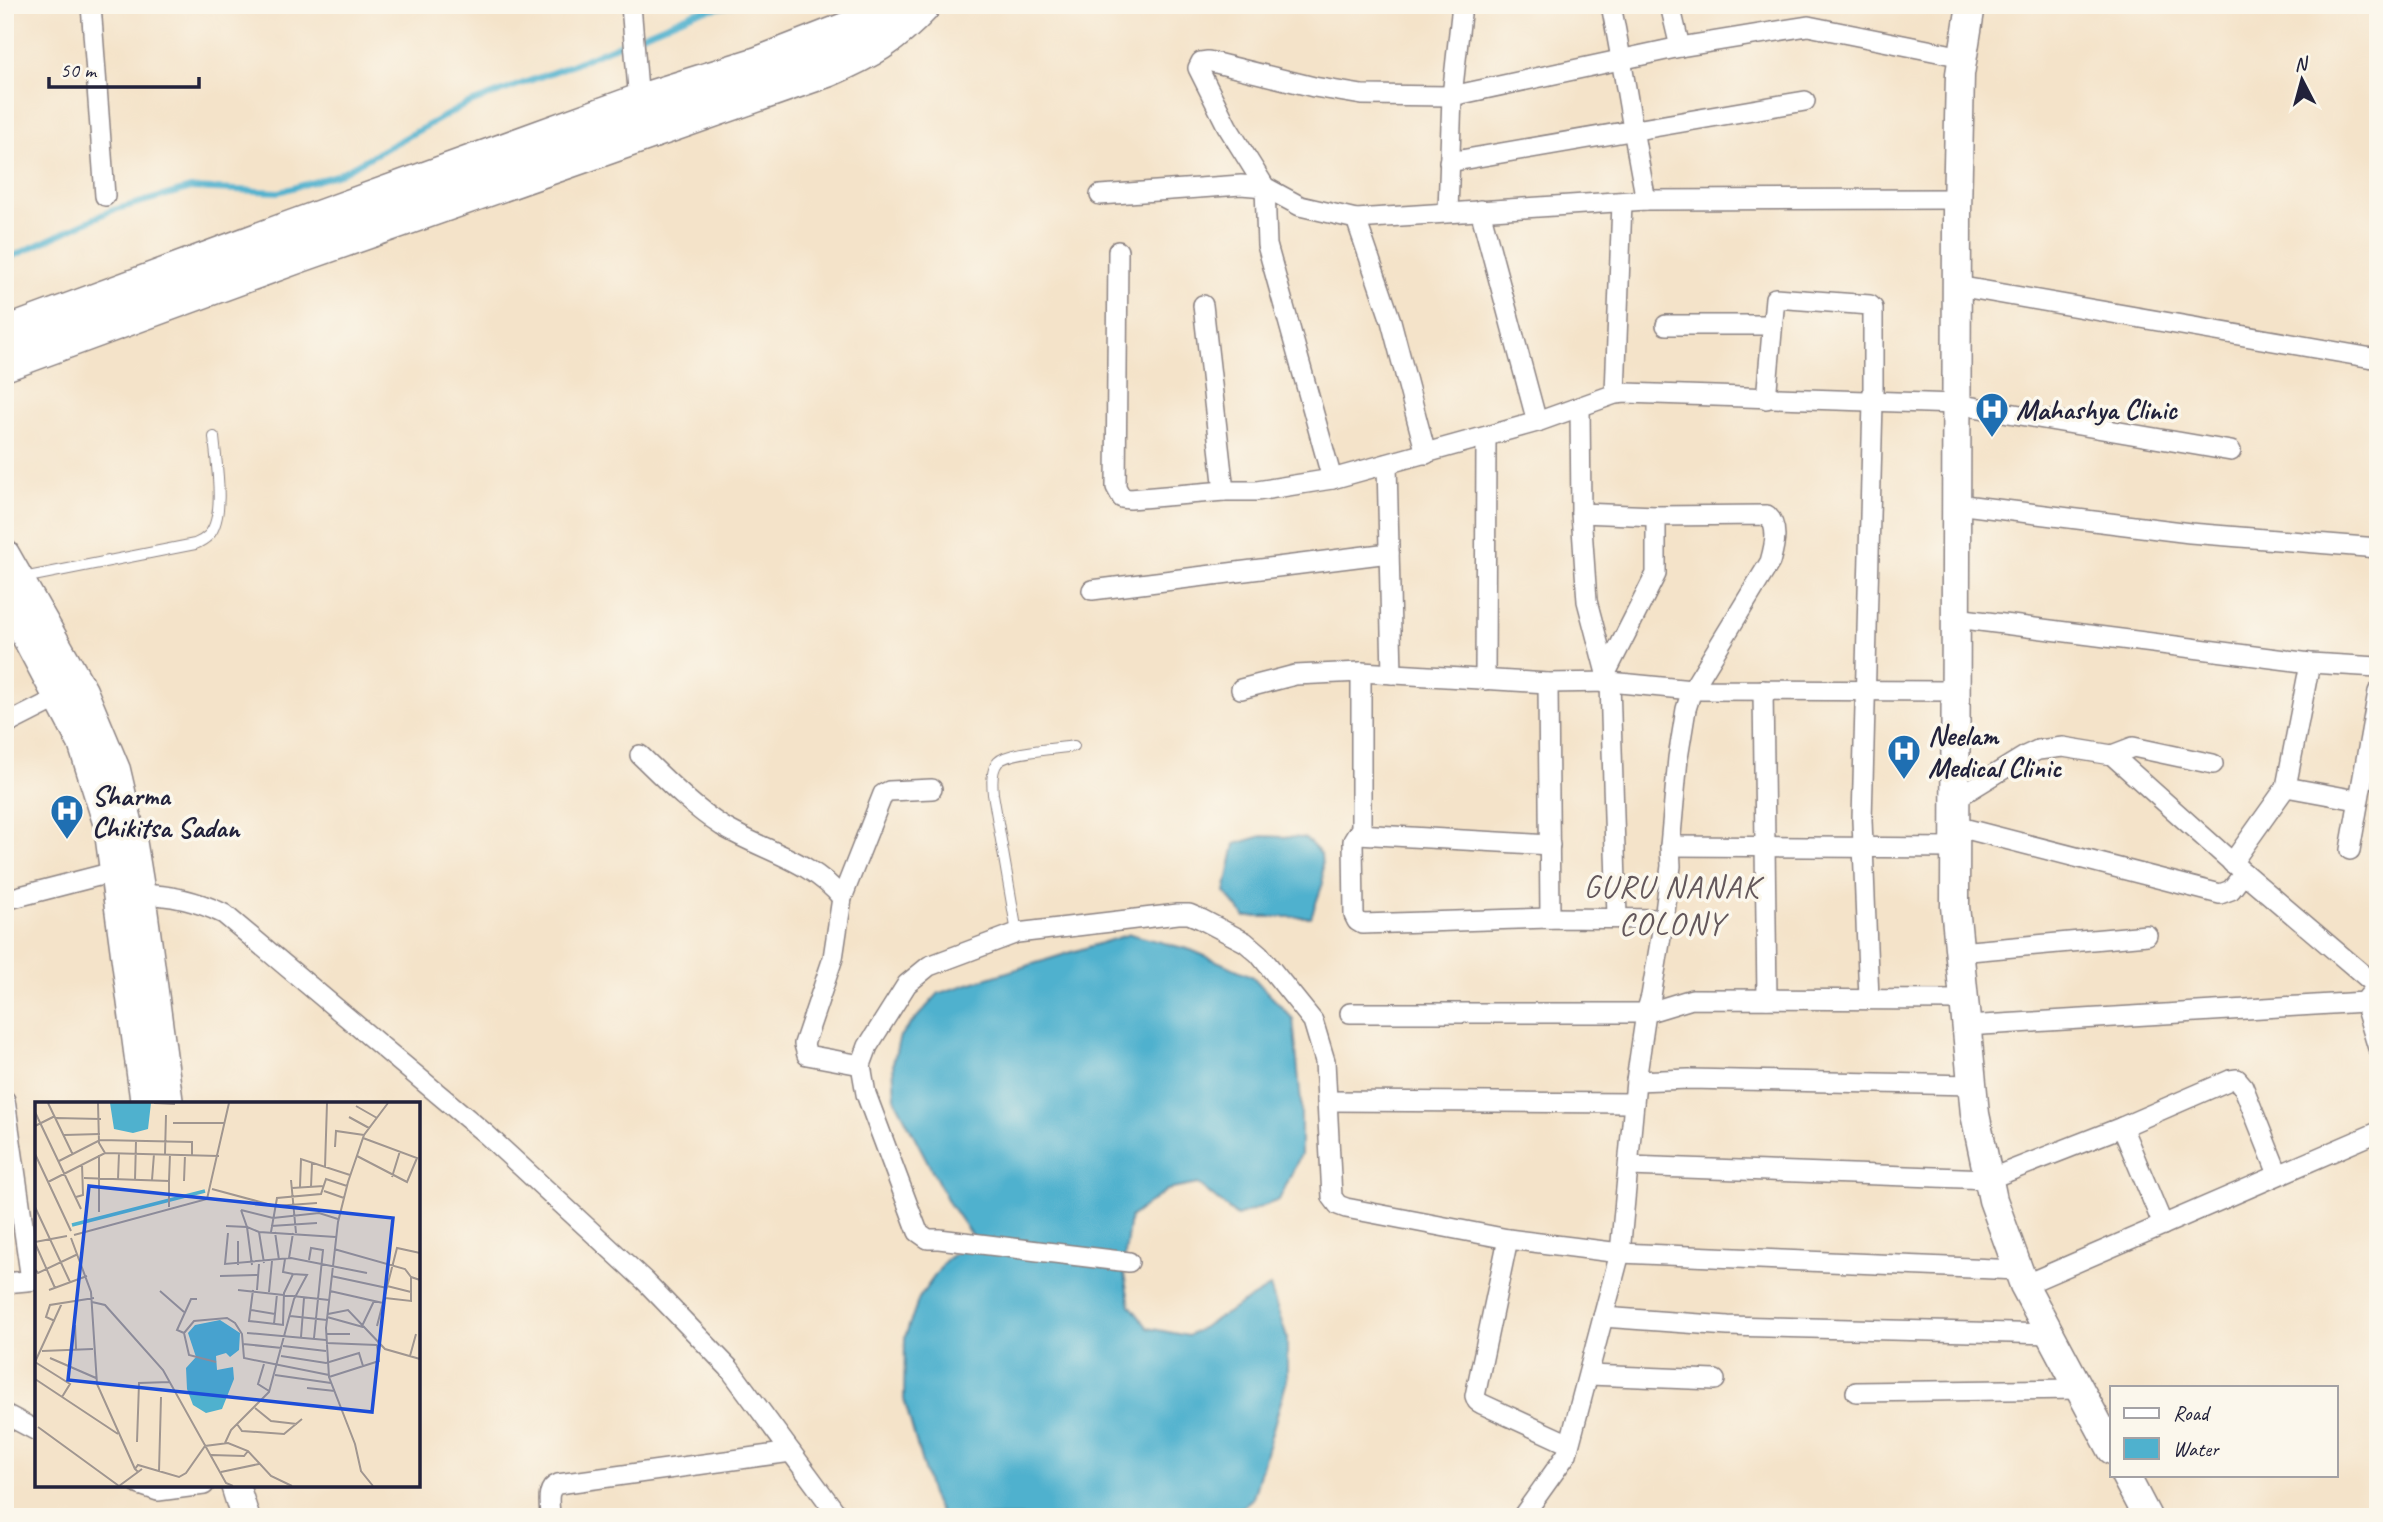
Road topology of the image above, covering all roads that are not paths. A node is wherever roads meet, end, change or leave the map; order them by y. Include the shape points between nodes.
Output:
1 (91, 5) edge
2 (631, 5) edge
3 (883, 5) edge
4 (923, 5) edge
5 (1462, 5) edge
6 (1611, 5) edge
7 (1670, 5) edge
8 (1971, 5) edge
9 (1680, 47) junction
10 (1963, 57) junction
11 (1622, 61) junction
12 (1452, 96) junction
13 (1805, 101) dead end
14 (639, 102) junction
15 (1632, 132) junction
16 (1449, 162) junction
17 (1265, 187) junction
18 (1100, 195) dead end
19 (105, 196) dead end
20 (1958, 199) junction
21 (1646, 200) junction
22 (1622, 202) junction
23 (1480, 210) junction
24 (1448, 211) junction
25 (1356, 219) junction
26 (1118, 251) dead end
27 (1957, 286) junction
28 (1203, 305) dead end
29 (1667, 325) dead end
30 (1772, 325) junction
31 (5, 335) edge
32 (2378, 359) edge
33 (5, 363) edge
34 (1615, 394) junction
35 (1766, 399) junction
36 (1873, 402) junction
37 (1956, 404) junction
38 (1580, 407) junction
39 (1537, 422) junction
40 (214, 437) dead end
41 (1486, 437) junction
42 (2231, 451) dead end
43 (1426, 454) junction
44 (1387, 464) junction
45 (1332, 479) junction
46 (1224, 491) junction
47 (1956, 505) junction
48 (1581, 513) junction
49 (1657, 516) junction
50 (2378, 548) edge
51 (1389, 553) junction
52 (5, 554) edge
53 (10, 586) edge
54 (1092, 590) dead end
55 (1956, 618) junction
56 (2310, 663) junction
57 (2378, 667) edge
58 (1361, 672) junction
59 (1392, 674) junction
60 (1608, 677) junction
61 (1485, 680) junction
62 (1548, 683) junction
63 (1241, 689) dead end
64 (1692, 690) junction
65 (1763, 691) junction
66 (1866, 691) junction
67 (1955, 691) junction
68 (2378, 692) edge
69 (58, 698) junction
70 (5, 725) edge
71 (1074, 746) dead end
72 (640, 755) dead end
73 (2112, 755) junction
74 (2213, 764) dead end
75 (2287, 787) junction
76 (932, 789) dead end
77 (2357, 800) junction
78 (1955, 824) junction
79 (1358, 834) junction
80 (1550, 845) junction
81 (1670, 846) junction
82 (1765, 846) junction
83 (1863, 847) junction
84 (2350, 850) dead end
85 (2238, 868) junction
86 (127, 882) junction
87 (842, 898) junction
88 (5, 900) edge
89 (1550, 918) junction
90 (1617, 918) junction
91 (1664, 919) junction
92 (1017, 933) junction
93 (2147, 935) dead end
94 (1959, 953) junction
95 (2378, 987) edge
96 (1767, 999) junction
97 (1869, 999) junction
98 (2364, 1002) junction
99 (1350, 1013) dead end
100 (1646, 1013) junction
101 (1965, 1013) junction
102 (2378, 1048) edge
103 (861, 1065) junction
104 (1636, 1082) junction
105 (1972, 1085) junction
106 (5, 1100) edge
107 (1327, 1101) junction
108 (145, 1102) edge
109 (169, 1102) edge
110 (1634, 1103) junction
111 (2122, 1127) junction
112 (2378, 1132) edge
113 (1629, 1166) junction
114 (2278, 1174) junction
115 (1989, 1179) junction
116 (2163, 1225) junction
117 (1508, 1239) junction
118 (1620, 1252) junction
119 (1129, 1262) dead end
120 (2021, 1277) junction
121 (34, 1280) edge
122 (5, 1283) edge
123 (1603, 1317) junction
124 (2050, 1334) junction
125 (1589, 1375) junction
126 (1715, 1380) dead end
127 (2079, 1389) junction
128 (1856, 1392) dead end
129 (5, 1414) edge
130 (35, 1431) edge
131 (1569, 1444) junction
132 (2110, 1446) edge
133 (792, 1452) junction
134 (2126, 1476) edge
135 (146, 1487) edge
136 (189, 1487) edge
137 (216, 1487) edge
138 (236, 1487) edge
139 (225, 1517) edge
140 (245, 1517) edge
141 (550, 1517) edge
142 (839, 1517) edge
143 (1522, 1517) edge
144 (2147, 1517) edge

1 - 19 street
2 - 14 street
3 - 14 highway via 852,28 818,42
4 - 33 highway via 866,53 828,69
5 - 12 street
6 - 11 street
7 - 9 street
8 - 10 street
9 - 10 street via 1808,26
9 - 11 street
10 - 20 street
11 - 12 street
11 - 15 street
12 - 16 street
12 - 17 street via 1362,95 1204,60 1199,73
13 - 15 street
14 - 31 highway
15 - 16 street
15 - 21 street
16 - 24 street
17 - 18 street
17 - 25 street via 1300,206
17 - 45 street via 1267,245
20 - 21 street
20 - 27 street
21 - 22 street
22 - 23 street
22 - 34 street
23 - 24 street
23 - 39 street
24 - 25 street
25 - 43 street via 1391,321
26 - 46 street via 1118,494 1130,499
27 - 32 street
27 - 37 street
28 - 46 street
29 - 30 street
30 - 35 street
30 - 36 street via 1776,298 1872,306
34 - 35 street
34 - 38 street
35 - 36 street
36 - 37 street
36 - 66 street
37 - 42 street
37 - 47 street
38 - 39 street
38 - 48 street
39 - 41 street
40 - 53 lane via 218,510 208,537 195,544
41 - 43 street
41 - 61 street
43 - 44 street
44 - 45 street
44 - 51 street
45 - 46 street via 1257,491
47 - 50 street via 2190,533
47 - 55 street
48 - 49 street
48 - 60 street via 1587,601
49 - 60 street via 1656,574
49 - 64 street via 1767,515 1776,541 1770,562
51 - 54 street
51 - 59 street
52 - 53 street
53 - 69 street
53 - 86 street via 83,691 116,770
55 - 56 street
55 - 67 street
56 - 57 street
56 - 75 street
58 - 59 street
58 - 63 street via 1294,675
58 - 79 street
59 - 61 street
60 - 62 street
60 - 64 street
60 - 90 street
61 - 62 street
62 - 80 street
64 - 65 street
64 - 81 street via 1678,758
65 - 66 street
65 - 82 street
66 - 67 street
66 - 83 street
67 - 78 street
68 - 77 street
69 - 70 street
69 - 86 street via 82,743
71 - 92 lane via 1007,757 997,763 994,772 993,794
72 - 87 street via 692,805 754,843 810,868
73 - 74 street via 2133,747
73 - 78 street via 2063,747 2038,750 2025,756
73 - 85 street
75 - 77 street
75 - 85 street
76 - 87 street via 884,792
77 - 84 street
78 - 83 street
78 - 85 street via 2220,894 2231,890
78 - 94 street
79 - 80 street
79 - 89 street via 1353,841 1354,915 1362,924
80 - 89 street
81 - 82 street
81 - 91 street
82 - 83 street
82 - 96 street
83 - 97 street
85 - 95 street
86 - 88 street
86 - 108 street
86 - 109 street
86 - 133 street via 224,914 487,1135 692,1329 729,1368
87 - 103 street via 833,958 804,1049 807,1055
89 - 90 street
90 - 91 street
91 - 100 street
92 - 103 street via 918,974 868,1046
92 - 107 street via 1189,914 1245,943 1313,1021 1325,1061
93 - 94 street
94 - 101 street
95 - 98 street
96 - 97 street
96 - 100 street via 1692,999
97 - 101 street
98 - 101 street
98 - 102 street
99 - 100 street
100 - 104 street
101 - 105 street
103 - 119 street via 866,1094 923,1236
104 - 105 street
104 - 110 street
105 - 115 street
106 - 121 street
107 - 110 street
107 - 117 street via 1332,1196 1338,1205
110 - 113 street
111 - 114 street via 2236,1079 2243,1086
111 - 115 street
111 - 116 street
112 - 114 street
113 - 115 street
113 - 118 street
114 - 116 street
115 - 120 street
116 - 120 street
117 - 118 street
117 - 131 street via 1475,1396 1482,1404
118 - 120 street
118 - 123 street
120 - 124 street
121 - 122 street
123 - 124 street via 1728,1326
123 - 125 street
124 - 127 street
125 - 126 street
125 - 131 street
127 - 128 street
127 - 132 street
129 - 130 street
131 - 143 street via 1567,1454
133 - 141 street via 558,1484 550,1491
133 - 142 street
134 - 144 street
135 - 136 street via 158,1491
137 - 139 street
138 - 140 street

